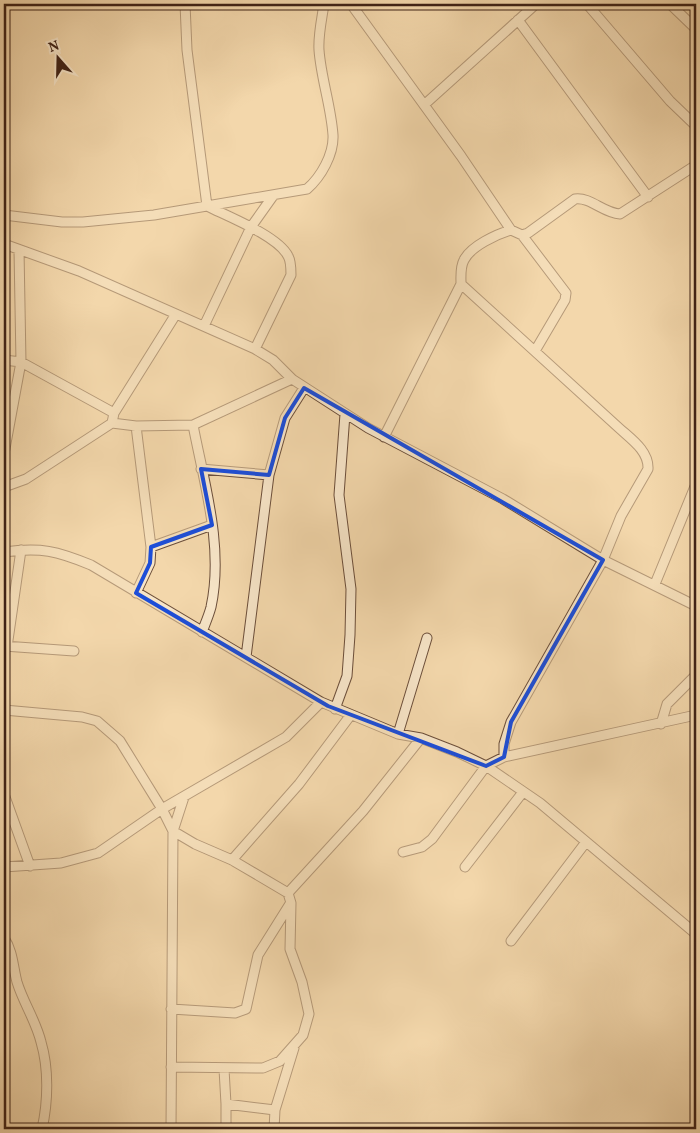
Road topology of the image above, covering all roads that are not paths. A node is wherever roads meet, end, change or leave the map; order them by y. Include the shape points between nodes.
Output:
1 (185, 4) edge
2 (324, 4) edge
3 (351, 4) edge
4 (536, 4) edge
5 (587, 4) edge
6 (670, 4) edge
7 (518, 20) junction
8 (696, 29) edge
9 (424, 105) junction
10 (696, 126) edge
11 (696, 165) edge
12 (273, 196) junction
13 (648, 197) junction
14 (206, 206) junction
15 (4, 216) edge
16 (251, 227) junction
17 (511, 230) junction
18 (522, 235) junction
19 (4, 244) edge
20 (19, 250) junction
21 (461, 284) junction
22 (176, 314) junction
23 (204, 326) junction
24 (255, 349) junction
25 (535, 350) junction
26 (4, 360) edge
27 (21, 362) junction
28 (292, 379) junction
29 (304, 388) junction
30 (114, 413) junction
31 (345, 414) junction
32 (112, 423) junction
33 (193, 425) junction
34 (136, 426) junction
35 (384, 437) junction
36 (4, 454) edge
37 (201, 469) junction
38 (269, 475) junction
39 (696, 484) edge
40 (4, 488) edge
41 (212, 525) junction
42 (151, 547) junction
43 (21, 550) junction
44 (4, 552) edge
45 (603, 560) junction
46 (655, 584) junction
47 (136, 593) junction
48 (696, 606) edge
49 (202, 632) junction
50 (426, 638) dead end
51 (5, 646) edge
52 (74, 651) dead end
53 (246, 657) junction
54 (696, 675) edge
55 (321, 702) junction
56 (335, 709) junction
57 (4, 710) edge
58 (696, 715) edge
59 (350, 716) junction
60 (661, 724) junction
61 (398, 734) junction
62 (422, 738) junction
63 (504, 757) junction
64 (486, 766) junction
65 (523, 792) junction
66 (4, 794) edge
67 (184, 797) junction
68 (162, 809) junction
69 (173, 831) junction
70 (586, 842) junction
71 (404, 852) dead end
72 (232, 860) junction
73 (30, 866) junction
74 (465, 866) dead end
75 (4, 867) edge
76 (288, 893) junction
77 (291, 903) junction
78 (694, 930) edge
79 (4, 938) edge
80 (511, 940) dead end
81 (171, 1008) junction
82 (296, 1042) junction
83 (171, 1067) junction
84 (224, 1069) junction
85 (226, 1104) junction
86 (275, 1110) junction
87 (42, 1129) edge
88 (171, 1129) edge
89 (226, 1129) edge
90 (274, 1129) edge

1 - 14 street
2 - 12 street via 318,47 333,136 329,155 317,181 307,189
3 - 9 street
4 - 7 street
5 - 10 street via 670,101
6 - 8 street
7 - 9 street
7 - 13 street
9 - 17 street
11 - 13 street
12 - 14 street
12 - 16 street
13 - 18 street via 620,214 582,198 575,199
14 - 15 street via 83,222
14 - 16 street
16 - 23 street
16 - 24 street via 289,256 291,275
17 - 18 street
17 - 21 street via 501,233 464,259
18 - 25 street via 566,294
19 - 20 street
20 - 22 street via 79,271
20 - 27 street
21 - 25 street
21 - 35 street
22 - 23 street
22 - 30 street
23 - 24 street
24 - 28 street via 273,360
25 - 45 street via 619,428 648,461 648,469 621,516
26 - 27 street
27 - 30 street
27 - 36 street
28 - 29 street
28 - 33 street
29 - 31 street
29 - 38 street via 285,418
30 - 32 street
31 - 35 street
31 - 56 street via 339,495 351,589 350,635 347,676
32 - 34 street
32 - 40 street via 26,478
33 - 34 street
33 - 37 street
34 - 42 street
35 - 45 street via 503,499
37 - 38 street
37 - 41 street
38 - 53 street
39 - 46 street
41 - 42 street
41 - 49 street via 214,588
42 - 47 street via 150,563
43 - 44 street
43 - 47 street via 60,552 91,565
43 - 51 street
45 - 46 street
45 - 63 street via 512,722 504,744
46 - 48 street
47 - 49 street
49 - 53 street
50 - 61 street
51 - 52 street
53 - 55 street
54 - 60 street via 667,704
55 - 56 street
55 - 67 street via 286,737
56 - 59 street
57 - 68 street via 82,717 97,722 120,741
58 - 60 street
59 - 61 street
59 - 72 street via 299,784
60 - 63 street
61 - 62 street
62 - 64 street
62 - 76 street via 363,811
63 - 64 street
64 - 65 street
64 - 71 street via 432,839 422,847
65 - 70 street
65 - 74 street
66 - 73 street
67 - 68 street
67 - 69 street
68 - 69 street
68 - 73 street via 98,853 61,863
69 - 72 street
69 - 81 street
70 - 78 street
70 - 80 street
72 - 76 street
73 - 75 street
76 - 77 street
77 - 81 street via 258,955 246,1009 235,1013
77 - 82 street via 290,949 309,1014 303,1035
79 - 87 street via 23,999 41,1041 46,1067 46,1113
81 - 83 street
82 - 84 street via 280,1061 263,1068
82 - 86 street
83 - 84 street
83 - 88 street
84 - 85 street
85 - 86 street
85 - 89 street
86 - 90 street

